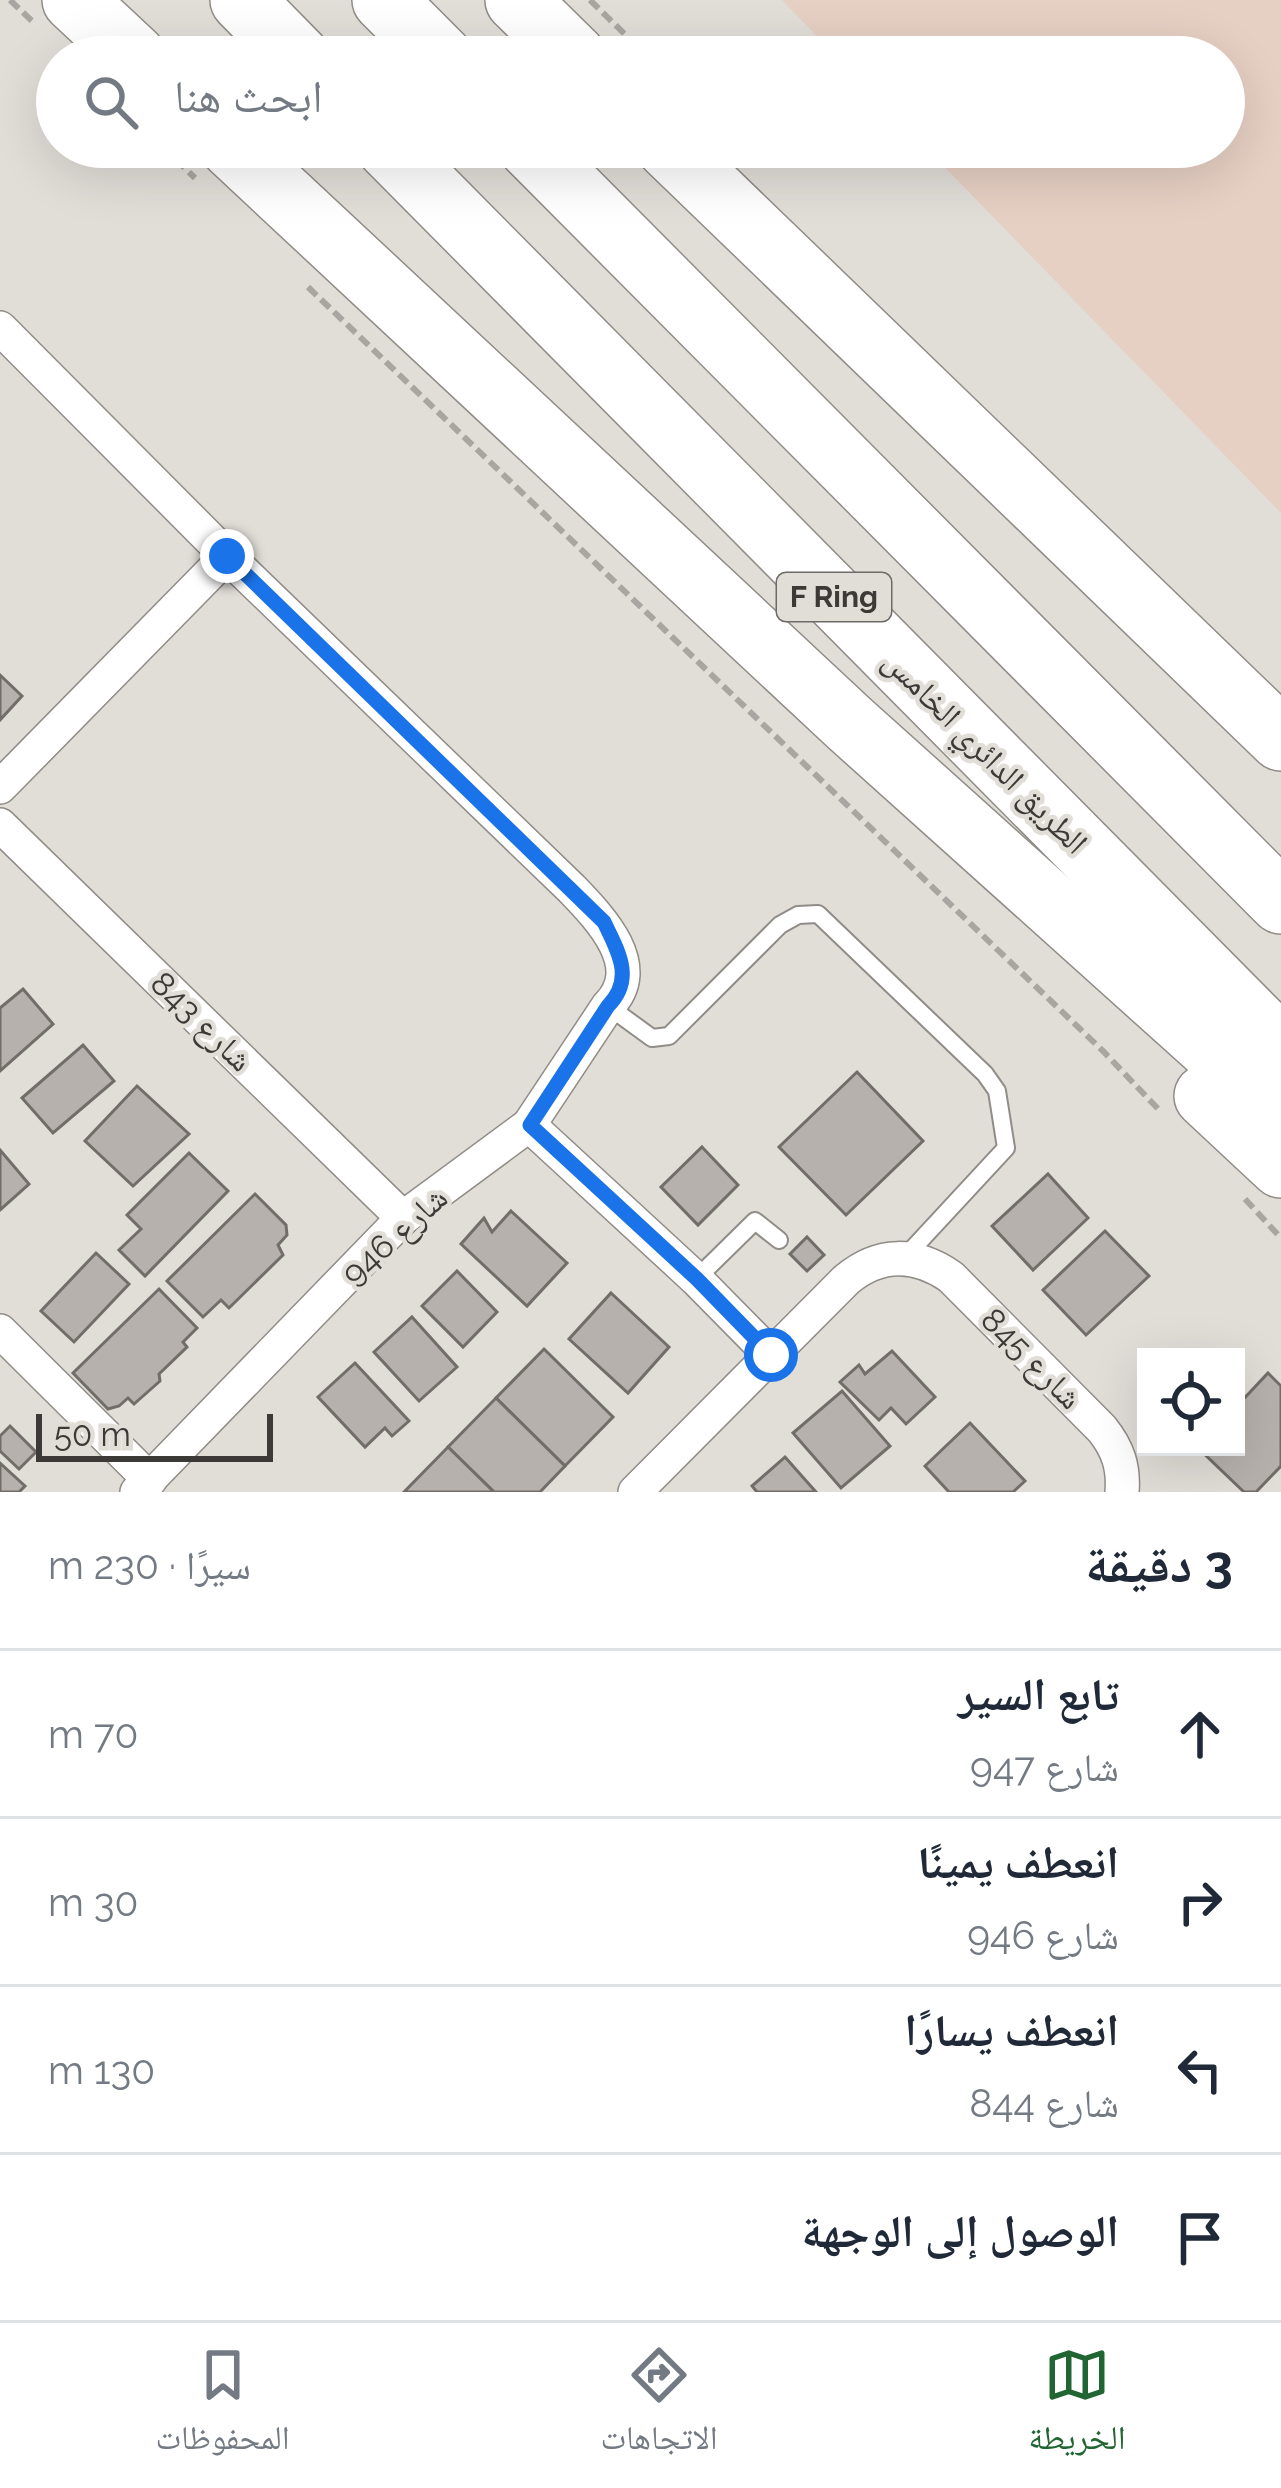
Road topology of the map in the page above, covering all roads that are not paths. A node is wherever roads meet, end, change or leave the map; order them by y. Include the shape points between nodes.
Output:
1 (74, 0) edge
2 (242, 0) edge
3 (384, 0) edge
4 (517, 0) edge
5 (113, 36) edge
6 (277, 36) edge
7 (420, 36) edge
8 (554, 36) edge
9 (219, 168) edge
10 (409, 168) edge
11 (551, 168) edge
12 (690, 168) edge
13 (0, 328) edge
14 (227, 556) junction
15 (1093, 559) junction
16 (849, 723) junction
17 (1281, 739) edge
18 (1281, 773) edge
19 (0, 787) edge
20 (0, 825) edge
21 (1281, 902) edge
22 (608, 1006) junction
23 (1281, 1048) edge
24 (1281, 1111) edge
25 (530, 1125) junction
26 (1257, 1177) edge
27 (403, 1218) junction
28 (779, 1240) dead end
29 (905, 1258) junction
30 (697, 1279) junction
31 (0, 1331) edge
32 (771, 1355) junction
33 (143, 1486) edge
34 (1127, 1490) edge
35 (635, 1492) edge

1 - 5 highway
2 - 6 highway
3 - 7 highway
4 - 8 highway
9 - 16 highway
10 - 23 highway, الطريق الدائري الخامس / F Ring
11 - 21 highway, F Ring
12 - 15 highway
13 - 14 street
14 - 19 street
14 - 22 street, شارع 946 via 604,922 625,965
15 - 17 highway
15 - 18 highway
16 - 24 highway
16 - 26 highway via 950,849
20 - 27 street, شارع 843
22 - 25 street, شارع 946
22 - 29 lane via 652,1038 669,1036 780,925 818,914 997,1090 1006,1148
25 - 27 street, شارع 946
25 - 30 street
27 - 33 street, شارع 946
28 - 30 lane via 755,1221
29 - 32 street via 858,1270
29 - 34 street, شارع 845 via 951,1277 1102,1429 1120,1456
30 - 32 street
31 - 33 street
32 - 35 street

